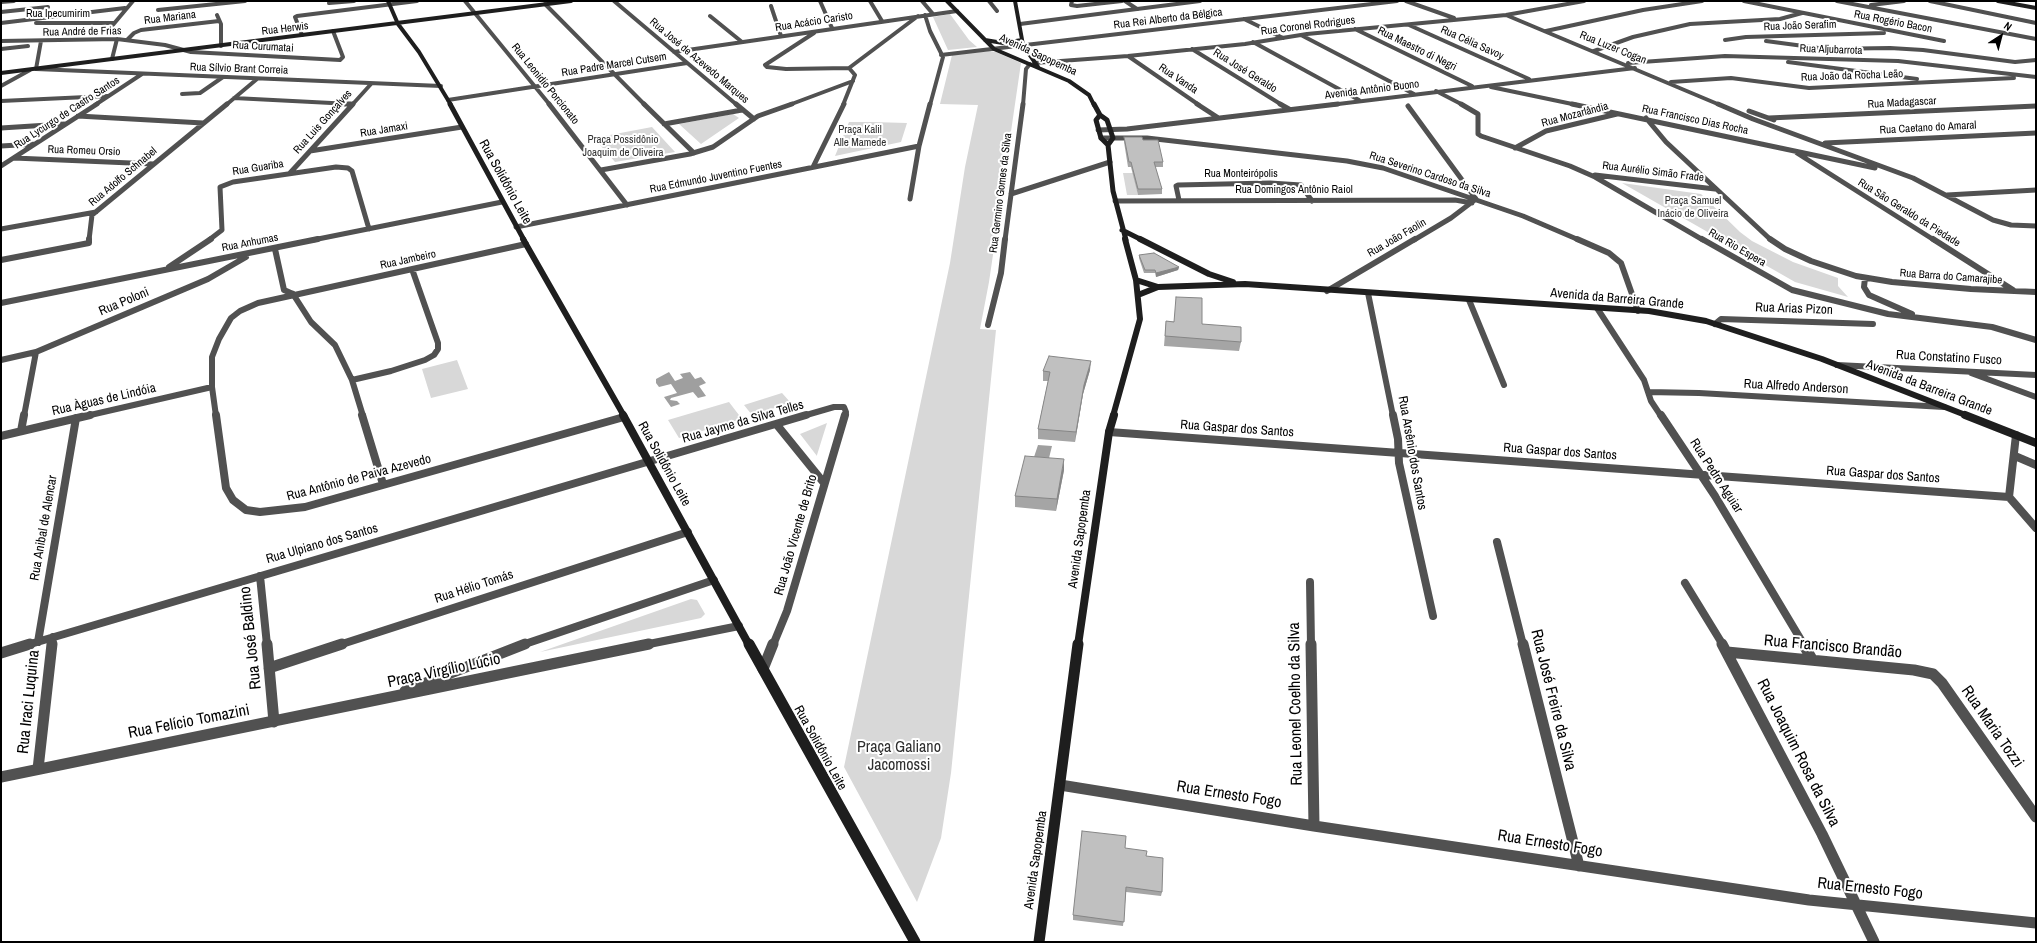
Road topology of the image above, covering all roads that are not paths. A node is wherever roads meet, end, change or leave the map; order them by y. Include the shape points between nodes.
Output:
1 (14, 1) edge
2 (133, 1) edge
3 (245, 1) edge
4 (354, 1) edge
5 (417, 1) edge
6 (465, 1) edge
7 (564, 1) edge
8 (571, 1) edge
9 (614, 1) edge
10 (820, 1) edge
11 (870, 1) edge
12 (922, 1) edge
13 (946, 1) edge
14 (989, 1) edge
15 (1015, 1) edge
16 (1072, 1) edge
17 (1122, 1) edge
18 (1126, 1) edge
19 (1200, 1) edge
20 (1363, 1) edge
21 (1397, 1) edge
22 (1406, 1) edge
23 (1568, 1) edge
24 (1584, 1) edge
25 (1702, 1) edge
26 (1744, 1) edge
27 (1837, 1) edge
28 (1904, 1) edge
29 (1930, 1) edge
30 (1998, 1) edge
31 (1, 2) edge
32 (181, 2) dead end
33 (329, 3) dead end
34 (389, 3) edge
35 (1575, 3) junction
36 (163, 4) dead end
37 (545, 4) junction
38 (1370, 4) junction
39 (771, 6) dead end
40 (1863, 6) junction
41 (48, 7) dead end
42 (125, 8) junction
43 (179, 8) junction
44 (2036, 8) edge
45 (1137, 9) junction
46 (957, 11) junction
47 (1, 12) edge
48 (997, 12) dead end
49 (1802, 13) junction
50 (476, 14) junction
51 (933, 14) junction
52 (217, 15) dead end
53 (925, 15) junction
54 (1506, 15) junction
55 (710, 16) dead end
56 (919, 16) junction
57 (1244, 19) junction
58 (1457, 20) junction
59 (219, 21) junction
60 (882, 21) junction
61 (2, 23) edge
62 (2036, 23) edge
63 (398, 24) junction
64 (1020, 24) junction
65 (1407, 24) junction
66 (832, 28) junction
67 (1354, 29) junction
68 (817, 31) junction
69 (1546, 31) junction
70 (333, 32) junction
71 (1899, 32) junction
72 (1301, 35) junction
73 (302, 36) junction
74 (781, 36) junction
75 (1283, 38) junction
76 (117, 39) junction
77 (2036, 39) edge
78 (127, 40) junction
79 (984, 40) junction
80 (1725, 40) dead end
81 (1, 41) edge
82 (1766, 41) dead end
83 (1944, 41) dead end
84 (742, 42) junction
85 (1022, 42) junction
86 (1253, 42) junction
87 (41, 43) junction
88 (221, 46) junction
89 (1, 49) edge
90 (994, 49) junction
91 (1192, 49) junction
92 (186, 50) junction
93 (1594, 51) junction
94 (674, 52) junction
95 (941, 55) junction
96 (1128, 56) junction
97 (1743, 56) junction
98 (2036, 59) edge
99 (112, 60) junction
100 (687, 63) junction
101 (1626, 63) junction
102 (1032, 64) junction
103 (850, 68) junction
104 (1636, 68) junction
105 (36, 69) junction
106 (30, 70) junction
107 (1, 73) edge
108 (142, 74) junction
109 (614, 75) junction
110 (223, 77) junction
111 (2036, 77) edge
112 (258, 79) junction
113 (1530, 80) junction
114 (853, 81) junction
115 (1670, 82) junction
116 (1937, 82) junction
117 (371, 84) junction
118 (1482, 85) junction
119 (1, 86) edge
120 (441, 86) junction
121 (1472, 86) junction
122 (536, 87) junction
123 (1436, 91) junction
124 (182, 94) dead end
125 (1414, 94) junction
126 (108, 96) junction
127 (234, 98) junction
128 (448, 100) junction
129 (1358, 100) junction
130 (1712, 100) junction
131 (1, 101) edge
132 (351, 104) junction
133 (1408, 106) dead end
134 (2036, 106) edge
135 (1289, 109) junction
136 (742, 110) junction
137 (1620, 113) junction
138 (1100, 115) junction
139 (78, 116) junction
140 (1217, 117) junction
141 (1646, 118) junction
142 (1769, 118) junction
143 (754, 119) junction
144 (203, 123) junction
145 (65, 124) junction
146 (664, 124) junction
147 (1, 128) edge
148 (462, 128) junction
149 (1098, 130) junction
150 (1110, 130) junction
151 (2036, 133) edge
152 (1794, 134) junction
153 (1101, 138) junction
154 (1113, 138) junction
155 (1147, 138) junction
156 (1820, 143) junction
157 (35, 144) junction
158 (1108, 145) junction
159 (1, 146) edge
160 (919, 146) junction
161 (1515, 148) junction
162 (1793, 150) junction
163 (310, 151) junction
164 (694, 153) junction
165 (14, 158) junction
166 (1110, 162) junction
167 (154, 164) junction
168 (1, 166) edge
169 (813, 167) junction
170 (601, 170) junction
171 (290, 173) junction
172 (1588, 174) junction
173 (1903, 175) junction
174 (1715, 189) junction
175 (2036, 190) edge
176 (1011, 194) junction
177 (1946, 195) junction
178 (910, 199) dead end
179 (1115, 200) junction
180 (1179, 200) junction
181 (1312, 201) junction
182 (1474, 201) junction
183 (502, 202) junction
184 (627, 205) junction
185 (96, 212) junction
186 (2036, 226) edge
187 (516, 227) junction
188 (1, 229) edge
189 (369, 229) junction
190 (1122, 230) junction
191 (526, 244) junction
192 (1151, 244) junction
193 (1127, 247) junction
194 (275, 249) junction
195 (252, 253) junction
196 (1, 260) edge
197 (412, 269) junction
198 (164, 271) junction
199 (1209, 274) junction
200 (1865, 278) junction
201 (1136, 280) junction
202 (1245, 284) junction
203 (1205, 286) junction
204 (1158, 287) junction
205 (1327, 291) junction
206 (2015, 291) junction
207 (2036, 292) edge
208 (293, 294) junction
209 (1368, 294) junction
210 (1138, 295) junction
211 (1469, 300) junction
212 (1, 303) edge
213 (1597, 308) junction
214 (1638, 311) junction
215 (1928, 319) junction
216 (1716, 324) junction
217 (1873, 324) dead end
218 (988, 325) dead end
219 (2036, 340) edge
220 (36, 352) junction
221 (1, 360) edge
222 (1837, 365) junction
223 (1963, 370) junction
224 (2036, 375) edge
225 (352, 380) junction
226 (1504, 385) dead end
227 (212, 387) junction
228 (1648, 392) junction
229 (2036, 397) edge
230 (844, 406) joint
231 (1944, 407) junction
232 (624, 416) junction
233 (76, 418) junction
234 (777, 425) junction
235 (21, 431) junction
236 (1109, 432) junction
237 (2016, 435) junction
238 (1, 436) edge
239 (2036, 443) edge
240 (1398, 453) junction
241 (2015, 456) junction
242 (650, 462) junction
243 (2036, 465) edge
244 (1701, 474) junction
245 (824, 483) junction
246 (384, 484) junction
247 (2009, 497) junction
248 (2036, 528) edge
249 (688, 532) junction
250 (1497, 542) dead end
251 (260, 576) junction
252 (714, 580) junction
253 (1310, 582) dead end
254 (1686, 583) dead end
255 (1433, 616) dead end
256 (739, 626) junction
257 (53, 637) junction
258 (38, 642) junction
259 (1727, 652) junction
260 (1, 653) edge
261 (1812, 660) junction
262 (268, 668) junction
263 (763, 669) junction
264 (1935, 675) joint
265 (383, 699) junction
266 (274, 722) junction
267 (38, 769) junction
268 (1, 777) edge
269 (1060, 785) junction
270 (2036, 818) edge
271 (1314, 826) junction
272 (1579, 866) junction
273 (1856, 904) junction
274 (2036, 923) edge
275 (915, 942) edge
276 (1039, 942) edge
277 (1874, 942) edge

1 - 31 street
2 - 42 street
3 - 43 street
4 - 33 street
5 - 34 street
6 - 50 street, Rua Leonidio Porcionato
7 - 8 main road, Rua Herwis
7 - 37 main road, Rua Herwis
9 - 94 street, Rua José de Azevedo Marques
10 - 66 street
11 - 60 street
12 - 51 street
13 - 46 main road, Avenida Sapopemba
14 - 48 street
15 - 64 main road
16 - 17 street via 1073,6
18 - 45 street
19 - 45 street
20 - 38 street
21 - 38 street, Rua Rei Alberto da Bélgica
22 - 58 street
23 - 35 street
24 - 35 street, Rua Coronel Rodrigues
25 - 69 street via 1642,10
26 - 49 street, Rua Rogério Bacon
27 - 40 street
28 - 40 street
29 - 62 street
30 - 44 main road
32 - 43 street
34 - 63 main road, Rua Solidônio Leite
34 - 73 street via 295,16
35 - 54 street, Rua Coronel Rodrigues
36 - 43 street via 158,10
37 - 50 main road, Rua Herwis
37 - 109 street
38 - 57 street, Rua Rei Alberto da Bélgica
39 - 74 street
40 - 77 street
41 - 47 street
42 - 61 street
42 - 61 street, Rua Ipecumirim via 113,24
45 - 64 street
46 - 51 street, Rua Acácio Caristo
46 - 79 main road, Avenida Sapopemba
49 - 71 street, Rua Rogério Bacon
49 - 93 street via 1780,19 1690,24 1626,39
50 - 63 main road, Rua Herwis
50 - 122 street, Rua Leonidio Porcionato
51 - 53 street, Rua Acácio Caristo
52 - 59 street
53 - 56 street, Rua Acácio Caristo
53 - 95 street
54 - 58 street, Rua Coronel Rodrigues
54 - 69 street, Rua Luzer Cogan
55 - 84 street
56 - 60 street, Rua Acácio Caristo
56 - 103 street
57 - 75 street
57 - 85 street, Rua Rei Alberto da Bélgica
58 - 65 street, Rua Coronel Rodrigues
59 - 78 street, Rua Mariana via 141,30
59 - 88 street
60 - 66 street, Rua Acácio Caristo
63 - 70 main road, Rua Herwis
63 - 120 main road, Rua Solidônio Leite
64 - 85 main road
65 - 67 street, Rua Coronel Rodrigues
65 - 113 street, Rua Célia Savoy
66 - 68 street, Rua Acácio Caristo
67 - 72 street, Rua Coronel Rodrigues
67 - 121 street, Rua Maestro di Negri
68 - 74 street, Rua Acácio Caristo
68 - 103 street via 765,65 775,69
69 - 93 street, Rua Luzer Cogan
70 - 73 main road, Rua Herwis
70 - 92 street, Rua Curumatai via 342,57 340,60
71 - 80 street, Rua João Serafim via 1746,37
71 - 83 street, Rua Rogério Bacon
72 - 75 street, Rua Coronel Rodrigues
72 - 125 street
73 - 88 main road, Rua Herwis
74 - 84 street, Rua Acácio Caristo
75 - 86 street, Rua Coronel Rodrigues
76 - 78 street, Rua André de Frias
76 - 87 street, Rua André de Frias
76 - 99 street
78 - 92 street, Rua André de Frias
79 - 85 main road
79 - 90 main road, Avenida Sapopemba
81 - 87 street, Rua André de Frias
82 - 98 street via 1826,49 1923,50 2015,62
84 - 94 street, Rua Acácio Caristo
85 - 90 street, Rua Rei Alberto da Bélgica
85 - 102 main road
86 - 91 street, Rua Coronel Rodrigues
86 - 129 street
87 - 89 street
87 - 105 street
88 - 92 main road, Rua Herwis
90 - 95 street, Rua Rei Alberto da Bélgica
90 - 102 main road, Avenida Sapopemba
91 - 96 street, Rua Coronel Rodrigues
91 - 135 street, Rua José Geraldo
92 - 99 main road, Rua Herwis
93 - 101 street, Rua Luzer Cogan
94 - 100 street, Rua José de Azevedo Marques
95 - 160 street via 937,82
96 - 102 street, Rua Coronel Rodrigues
96 - 140 street, Rua Vanda
97 - 101 street, Rua Aljubarrota
97 - 111 street, Rua Aljubarrota via 1903,61
97 - 116 street
99 - 105 main road, Rua Herwis
100 - 109 street, Rua Padre Marcel Cutsem
100 - 136 street, Rua José de Azevedo Marques
101 - 104 street, Rua Luzer Cogan
102 - 138 main road, Avenida Sapopemba via 1081,88 1089,95
102 - 176 street, Rua Germino Gomes da Silva via 1026,69
103 - 114 street via 855,75
104 - 113 street, Avenida Antônio Buono
104 - 115 street, Rua Luzer Cogan
105 - 106 main road, Rua Herwis
105 - 108 street, Rua Sílvio Brant Correia
106 - 107 main road, Rua Herwis
106 - 119 street
108 - 110 street, Rua Sílvio Brant Correia
108 - 126 street, Rua Lycurgo de Castro Santos
109 - 122 street, Rua Padre Marcel Cutsem
109 - 146 street
110 - 112 street, Rua Sílvio Brant Correia
110 - 124 street via 200,93
111 - 116 street, Rua João da Rocha Leão
112 - 117 street, Rua Sílvio Brant Correia
112 - 127 street, Rua Adolfo Schnabel
113 - 118 street, Avenida Antônio Buono
114 - 143 street
114 - 169 street via 839,116
115 - 116 street, Rua João da Rocha Leão via 1731,78 1809,88
115 - 130 street, Rua Luzer Cogan
117 - 120 street, Rua Sílvio Brant Correia
117 - 132 street, Rua Luis Gonçalves
118 - 121 street, Avenida Antônio Buono
118 - 137 street, Rua Francisco Dias Rocha
120 - 128 main road, Rua Solidônio Leite
121 - 123 street, Avenida Antônio Buono
122 - 128 street, Rua Padre Marcel Cutsem
122 - 170 street, Rua Leonidio Porcionato
123 - 125 street, Avenida Antônio Buono
123 - 161 street, Rua Rio Espera via 1476,111 1478,134
125 - 129 street, Avenida Antônio Buono
126 - 131 street
126 - 139 street, Rua Lycurgo de Castro Santos
127 - 132 street
127 - 144 street, Rua Adolfo Schnabel
128 - 148 main road, Rua Solidônio Leite
129 - 135 street, Avenida Antônio Buono
130 - 142 street, Rua Luzer Cogan
130 - 152 street, Rua Luzer Cogan
132 - 163 street, Rua Luis Gonçalves
133 - 182 street
134 - 142 street, Rua Madagascar
135 - 140 street, Avenida Antônio Buono
136 - 143 street, Rua José de Azevedo Marques
136 - 146 street
137 - 141 street, Rua Francisco Dias Rocha
137 - 161 street, Rua Mozarlândia via 1546,131
138 - 149 main road via 1096,120
138 - 150 main road, Avenida Sapopemba via 1107,120
139 - 144 street
139 - 145 street, Rua Lycurgo de Castro Santos
140 - 150 street, Avenida Antônio Buono
141 - 162 street, Rua Francisco Dias Rocha
141 - 174 street, Rua Barra do Camarajibe via 1666,142
142 - 152 street, Rua Luzer Cogan
143 - 164 street via 721,143
144 - 167 street, Rua Adolfo Schnabel
145 - 147 street
145 - 157 street, Rua Lycurgo de Castro Santos
146 - 164 street
148 - 163 street, Rua Jamaxi
148 - 183 main road, Rua Solidônio Leite
149 - 150 street
149 - 153 main road
150 - 154 main road, Avenida Sapopemba
150 - 155 street, Rua Severino Cardoso da Silva
151 - 156 street, Rua Caetano do Amaral
152 - 156 street, Rua Luzer Cogan
153 - 154 street, Rua Severino Cardoso da Silva
153 - 158 main road
154 - 155 street, Rua Severino Cardoso da Silva
154 - 158 main road
155 - 182 street, Rua Severino Cardoso da Silva via 1365,164
156 - 173 street, Rua Luzer Cogan
157 - 159 street
157 - 165 street, Rua Lycurgo de Castro Santos
158 - 166 main road, Avenida Sapopemba
160 - 169 street, Rua Edmundo Juventino Fuentes
160 - 178 street
161 - 172 street, Rua Rio Espera
162 - 173 street, Rua Francisco Dias Rocha
162 - 206 street, Rua São Geraldo da Piedade
163 - 171 street, Rua Luis Gonçalves
164 - 170 street
165 - 167 street, Rua Romeu Orsio
165 - 168 street, Rua Lycurgo de Castro Santos
166 - 176 street
166 - 179 main road, Avenida Sapopemba
167 - 185 street, Rua Adolfo Schnabel
169 - 184 street, Rua Edmundo Juventino Fuentes
170 - 184 street, Rua Leonidio Porcionato
171 - 189 street, Rua Guariba via 336,166 352,171
171 - 198 street, Rua Guariba via 221,186 220,233
172 - 174 street, Rua Aurélio Simão Frade
172 - 215 street, Rua Rio Espera via 1779,284 1856,307
173 - 177 street, Rua Luzer Cogan
174 - 200 street, Rua Barra do Camarajibe via 1768,238 1785,249 1811,261
175 - 177 street
176 - 218 street, Rua Germino Gomes da Silva via 1001,273
177 - 186 street, Rua Luzer Cogan via 2000,222
179 - 180 street, Rua Domingos Antônio Raiol
179 - 190 main road, Avenida Sapopemba
180 - 181 street, Rua Domingos Antônio Raiol
180 - 181 street, Rua Monteirópolis via 1176,186 1178,184 1270,184 1301,185
181 - 182 street, Rua Domingos Antônio Raiol
182 - 205 street, Rua João Faolin via 1451,218
182 - 214 street, Rua Severino Cardoso da Silva via 1523,216 1609,253 1621,263
183 - 187 main road, Rua Solidônio Leite
183 - 189 street, Rua Anhumas
184 - 187 street, Rua Edmundo Juventino Fuentes
185 - 188 street
185 - 196 street, Rua Adolfo Schnabel via 91,219 89,243
187 - 191 main road, Rua Solidônio Leite
189 - 194 street, Rua Anhumas
190 - 192 main road, Avenida da Barreira Grande
190 - 193 main road, Avenida Sapopemba
191 - 197 street, Rua Jambeiro
191 - 232 main road, Rua Solidônio Leite
192 - 193 main road via 1137,243
192 - 199 main road, Avenida da Barreira Grande
193 - 201 main road, Avenida Sapopemba
194 - 195 street, Rua Anhumas
194 - 208 street via 284,290
195 - 198 street, Rua Anhumas
195 - 220 street, Rua Poloni via 208,278
197 - 208 street, Rua Jambeiro
197 - 225 street via 438,349 425,360
198 - 212 street, Rua Anhumas
199 - 202 main road, Avenida da Barreira Grande
199 - 203 main road via 1212,280
200 - 206 street, Rua Barra do Camarajibe via 1918,285
200 - 215 street via 1864,287 1870,295 1896,308
201 - 204 main road
201 - 210 main road, Avenida Sapopemba
202 - 203 main road, Avenida da Barreira Grande
202 - 205 main road, Avenida da Barreira Grande
203 - 204 main road, Avenida da Barreira Grande
204 - 210 main road, Avenida da Barreira Grande
205 - 209 main road, Avenida da Barreira Grande
206 - 207 street, Rua Barra do Camarajibe
208 - 225 street via 311,322 335,345
208 - 227 street, Rua Antônio de Paiva Azevedo via 258,303 230,318 212,357
209 - 211 main road, Avenida da Barreira Grande
209 - 240 street, Rua Arsênio dos Santos via 1398,439
210 - 236 main road, Avenida Sapopemba via 1139,325
211 - 213 main road, Avenida da Barreira Grande
211 - 226 street
213 - 214 main road, Avenida da Barreira Grande
213 - 228 street, Rua Pedro Aguiar via 1644,380
214 - 216 main road, Avenida da Barreira Grande via 1676,315
215 - 219 street via 1992,327
216 - 217 street, Rua Arias Pizon via 1721,320 1730,319
216 - 222 main road, Avenida da Barreira Grande
220 - 221 street, Rua Poloni
220 - 235 street
222 - 223 street, Rua Constatino Fusco
222 - 231 main road, Avenida da Barreira Grande
223 - 224 street, Rua Constatino Fusco
223 - 229 street
225 - 246 street
227 - 233 street, Rua Àguas de Lindóia
227 - 246 street, Rua Antônio de Paiva Azevedo via 226,488 233,500 246,510 260,512 306,507
228 - 231 street, Rua Alfredo Anderson
228 - 244 street, Rua Pedro Aguiar via 1651,401
230 - 234 street, Rua Jayme da Silva Telles
230 - 245 street, Rua João Vicente de Brito via 846,412
231 - 237 main road, Avenida da Barreira Grande
232 - 242 main road, Rua Solidônio Leite
232 - 246 street, Rua Antônio de Paiva Azevedo
233 - 235 street, Rua Àguas de Lindóia
233 - 258 street, Rua Anibal de Alencar
234 - 242 street, Rua Jayme da Silva Telles
234 - 245 street
235 - 238 street, Rua Àguas de Lindóia
236 - 240 street, Rua Gaspar dos Santos
236 - 269 main road, Avenida Sapopemba
237 - 239 main road, Avenida da Barreira Grande
237 - 241 street
240 - 244 street, Rua Gaspar dos Santos
240 - 255 street, Rua Arsênio dos Santos
241 - 243 street
241 - 247 street
242 - 249 main road, Rua Solidônio Leite
242 - 251 street, Rua Ulpiano dos Santos
244 - 247 street, Rua Gaspar dos Santos
244 - 261 street, Rua Pedro Aguiar
245 - 263 street, Rua João Vicente de Brito via 787,611
247 - 248 street
249 - 252 main road, Rua Solidônio Leite
249 - 262 street, Rua Hélio Tomás
250 - 272 street, Rua José Freire da Silva
251 - 257 street, Rua Ulpiano dos Santos
251 - 262 street, Rua José Baldino
252 - 256 main road, Rua Solidônio Leite
252 - 265 street, Praça Virgílio Lúcio via 511,649
253 - 271 street, Rua Leonel Coelho da Silva
254 - 259 street, Rua Joaquim Rosa da Silva
256 - 263 main road, Rua Solidônio Leite
256 - 265 street, Praça Virgílio Lúcio
257 - 258 street, Rua Ulpiano dos Santos
257 - 267 street, Rua Iraci Luquina
258 - 260 street, Rua Ulpiano dos Santos
259 - 261 street, Rua Francisco Brandão
259 - 273 street, Rua Joaquim Rosa da Silva
261 - 264 street, Rua Francisco Brandão via 1914,670
262 - 266 street, Rua José Baldino
263 - 275 main road, Rua Solidônio Leite
264 - 270 street, Rua Maria Tozzi
265 - 266 street, Rua Felício Tomazini
266 - 267 street, Rua Felício Tomazini
267 - 268 street, Rua Felício Tomazini
269 - 271 street, Rua Ernesto Fogo
269 - 276 main road, Avenida Sapopemba
271 - 272 street, Rua Ernesto Fogo
272 - 273 street, Rua Ernesto Fogo via 1809,900
273 - 274 street, Rua Ernesto Fogo
273 - 277 street, Rua Joaquim Rosa da Silva

